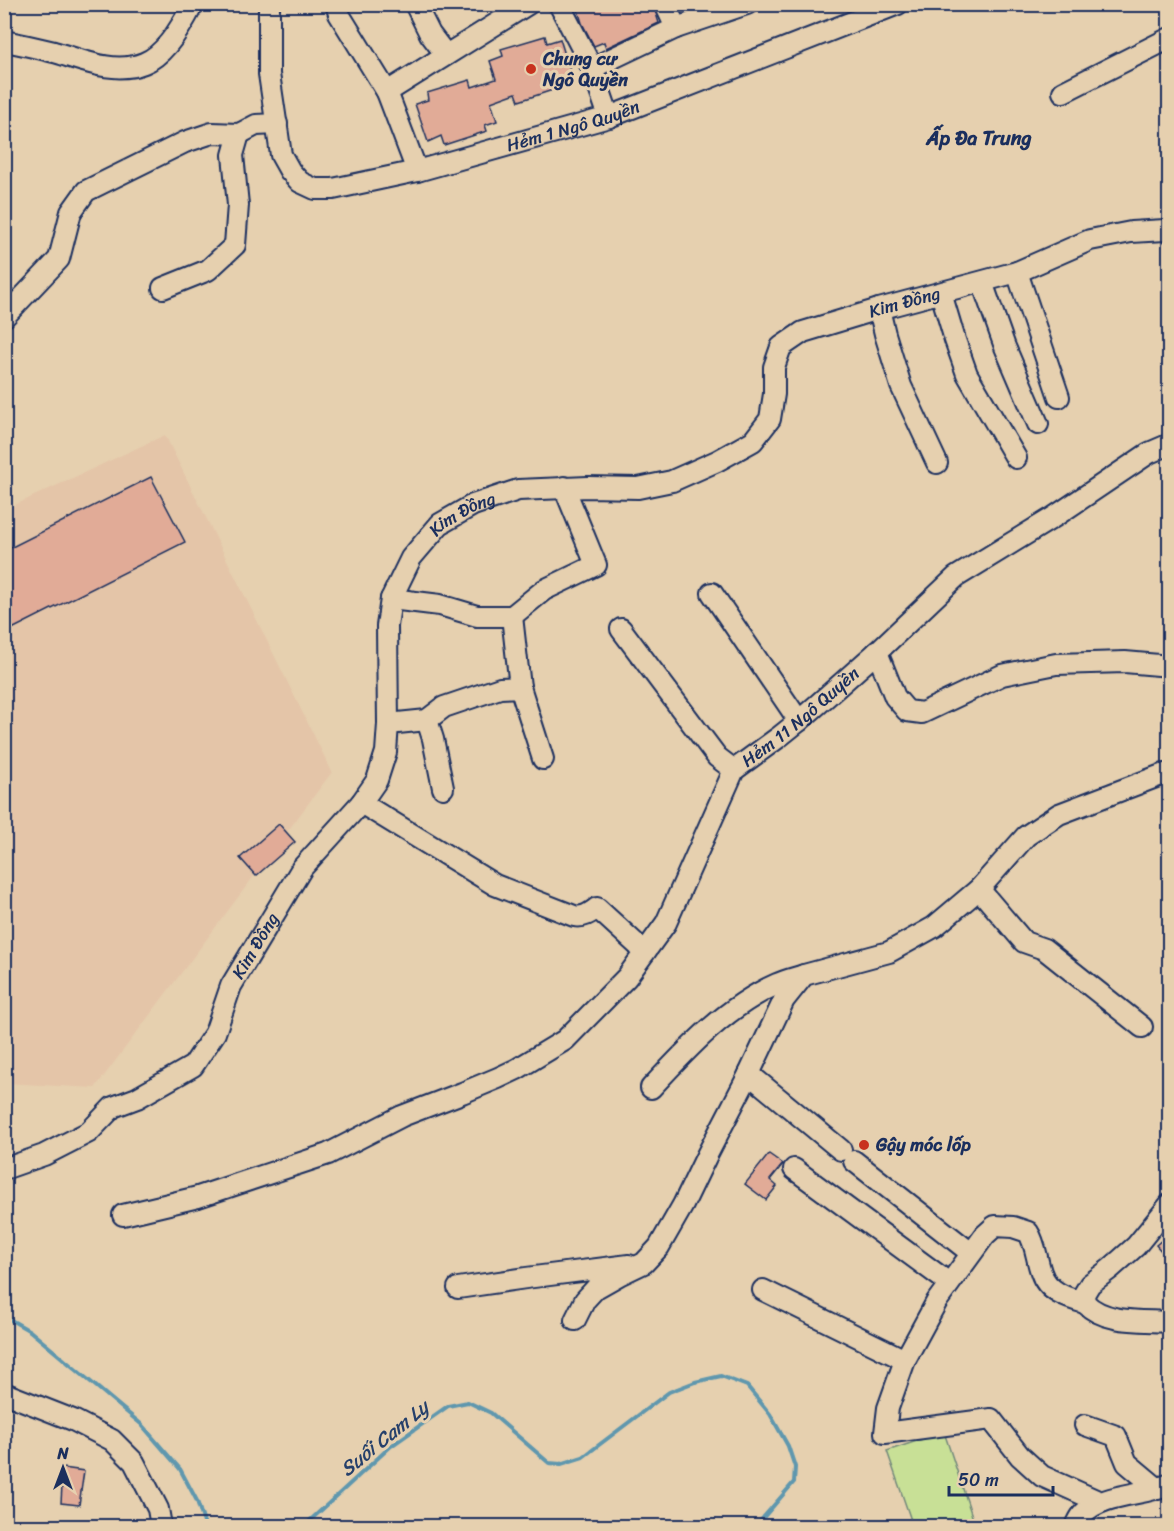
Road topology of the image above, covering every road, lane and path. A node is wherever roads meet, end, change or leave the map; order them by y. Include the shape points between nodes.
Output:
1 (193, 4) edge
2 (268, 4) edge
3 (336, 4) edge
4 (415, 4) edge
5 (528, 4) edge
6 (559, 4) edge
7 (665, 4) edge
8 (747, 4) edge
9 (896, 5) edge
10 (676, 28) junction
11 (1170, 38) edge
12 (4, 41) edge
13 (446, 55) junction
14 (592, 68) junction
15 (387, 92) junction
16 (1063, 92) dead end
17 (609, 117) junction
18 (277, 124) junction
19 (239, 134) junction
20 (417, 171) junction
21 (1170, 232) edge
22 (1017, 272) junction
23 (982, 282) junction
24 (163, 288) dead end
25 (941, 292) junction
26 (879, 309) junction
27 (4, 317) edge
28 (1059, 397) dead end
29 (1038, 424) dead end
30 (1170, 444) edge
31 (1016, 458) dead end
32 (936, 463) dead end
33 (564, 487) junction
34 (712, 593) dead end
35 (391, 599) junction
36 (512, 616) junction
37 (621, 629) dead end
38 (877, 652) junction
39 (1170, 666) edge
40 (520, 687) junction
41 (427, 720) junction
42 (799, 721) junction
43 (388, 724) junction
44 (543, 759) dead end
45 (734, 770) junction
46 (1170, 774) edge
47 (443, 788) dead end
48 (361, 803) junction
49 (979, 889) junction
50 (645, 952) junction
51 (804, 975) junction
52 (1142, 1027) dead end
53 (749, 1074) junction
54 (651, 1088) dead end
55 (4, 1169) edge
56 (794, 1169) dead end
57 (1170, 1204) edge
58 (123, 1215) dead end
59 (971, 1253) junction
60 (644, 1263) junction
61 (949, 1283) junction
62 (458, 1288) dead end
63 (763, 1290) dead end
64 (1085, 1304) junction
65 (575, 1320) dead end
66 (1170, 1322) edge
67 (905, 1360) junction
68 (4, 1393) edge
69 (1084, 1425) dead end
70 (1164, 1486) edge
71 (1100, 1502) junction
72 (161, 1527) edge
73 (1076, 1527) edge

1 - 12 street via 160,52 146,63 134,66 105,66
2 - 18 street, Hẻm 1 Ngô Quyền via 269,74
3 - 15 street
4 - 13 street
5 - 13 street
6 - 14 street
7 - 10 street
8 - 10 street
9 - 17 street, Hẻm 1 Ngô Quyền
10 - 14 street
11 - 16 street
13 - 15 street
14 - 17 street
15 - 20 street
17 - 20 street, Hẻm 1 Ngô Quyền
18 - 19 street via 256,125
18 - 20 street, Hẻm 1 Ngô Quyền via 281,154 290,171 300,182 315,189 333,189
19 - 24 street via 233,154 238,205 235,245 208,270
19 - 27 street via 212,133 185,142 86,191 71,212 59,259
21 - 22 street, Kim Đồng via 1131,232 1090,240
22 - 23 street, Kim Đồng
22 - 28 street
23 - 25 street, Kim Đồng
23 - 29 street
25 - 26 street, Kim Đồng
25 - 31 street via 967,374
26 - 32 street via 901,386
26 - 33 street, Kim Đồng via 803,332 781,348 774,367 770,419 753,441 672,481 638,488
30 - 38 street, Hẻm 11 Ngô Quyền via 1149,453 956,576
33 - 35 street, Kim Đồng via 518,490 473,505 440,524 411,558
33 - 36 street via 596,565 544,590
34 - 42 street
35 - 36 street via 440,605 477,616
35 - 43 street, Kim Đồng via 387,626
36 - 40 street
37 - 45 street via 717,757
38 - 39 street via 895,697 907,711 922,713 1002,675 1056,664 1125,662
38 - 42 street, Hẻm 11 Ngô Quyền
40 - 41 street via 500,688 444,707
40 - 44 street
41 - 43 street
41 - 47 street
42 - 45 street, Hẻm 11 Ngô Quyền
43 - 48 street, Kim Đồng via 386,752 377,780
45 - 50 street, Hẻm 11 Ngô Quyền via 666,922
46 - 49 street via 1059,814 1026,836
48 - 50 street via 495,885 574,916 587,915 597,908
48 - 55 street, Kim Đồng via 302,868 231,986 215,1032 193,1066 113,1107 89,1132 44,1155
49 - 51 street via 934,927 889,952
49 - 52 street via 1024,942 1044,949
50 - 58 street, Hẻm 11 Ngô Quyền via 627,977 565,1040 517,1069 402,1116 328,1154 198,1197
51 - 53 street via 784,1000
51 - 54 street via 752,997 689,1046
53 - 59 street
53 - 60 street via 683,1204 659,1247
56 - 61 street
57 - 64 street via 1136,1246 1090,1284 1084,1294
59 - 61 street
59 - 64 street via 995,1226 1028,1232 1034,1240 1041,1274 1052,1290
60 - 62 street
60 - 65 street via 596,1288
61 - 67 street
63 - 67 street
64 - 66 street via 1103,1315
67 - 71 street via 888,1408 885,1433 991,1419 1020,1456 1042,1476
68 - 72 street via 112,1440 134,1462 158,1509
69 - 70 street via 1116,1436 1127,1463
70 - 71 street
71 - 73 street via 1082,1515

